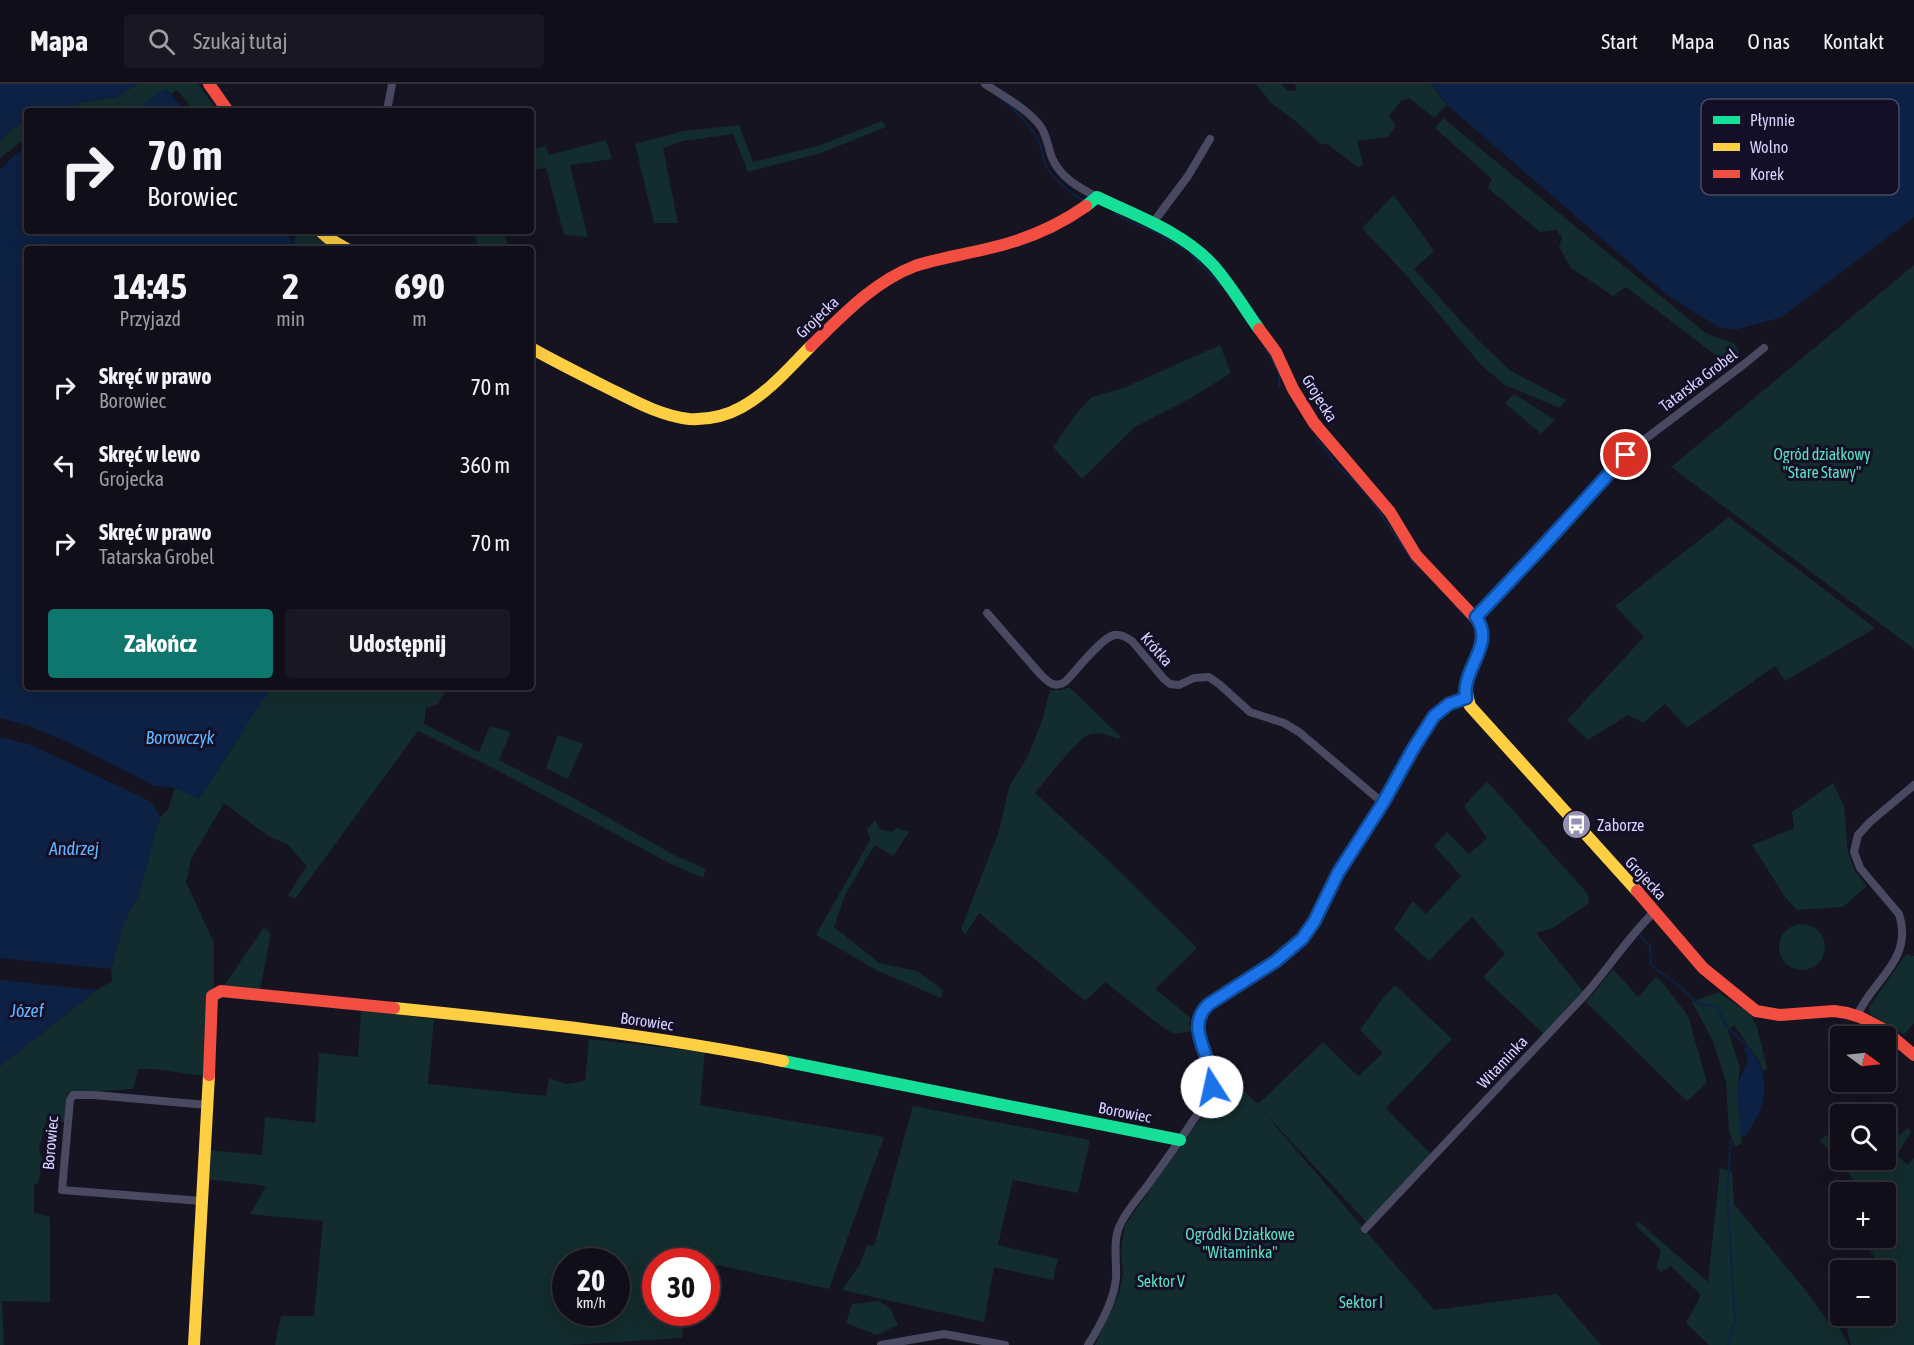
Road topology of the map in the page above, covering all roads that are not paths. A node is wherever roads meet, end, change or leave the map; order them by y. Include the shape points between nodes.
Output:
1 (209, 84) edge
2 (392, 84) edge
3 (985, 84) edge
4 (226, 108) edge
5 (388, 108) edge
6 (1210, 139) dead end
7 (1097, 197) junction
8 (1152, 224) junction
9 (328, 234) edge
10 (343, 246) edge
11 (1764, 348) dead end
12 (534, 350) edge
13 (987, 613) dead end
14 (1476, 617) junction
15 (1466, 698) junction
16 (1914, 785) edge
17 (1383, 803) junction
18 (1654, 911) junction
19 (1857, 1016) junction
20 (1914, 1055) edge
21 (207, 1105) junction
22 (1180, 1140) junction
23 (202, 1201) junction
24 (1365, 1229) dead end
25 (194, 1345) edge
26 (881, 1345) edge
27 (1005, 1345) edge
28 (1088, 1345) edge

1 - 4 street
2 - 5 street
3 - 7 street via 1037,122 1061,173
6 - 8 street
7 - 8 street, Grojecka
7 - 12 street, Grojecka via 1065,221 1031,236 918,265 886,280 857,301 766,389 740,409 717,417 690,420 660,412
8 - 14 street, Grojecka via 1191,246 1218,271 1276,352 1314,423 1390,512 1416,555
9 - 10 street
11 - 14 street, Tatarska Grobel via 1632,449
13 - 17 street, Krótka via 1046,680 1055,685 1066,681 1106,639 1124,636 1167,682 1179,686 1199,677 1214,680 1250,712 1299,732
14 - 15 street via 1483,640 1466,681
15 - 17 street via 1449,704 1434,716
15 - 18 street, Grojecka via 1491,731
16 - 19 street via 1858,835 1854,852 1860,868 1899,914 1903,933 1896,965 1865,1000
17 - 22 street via 1302,939 1202,1012 1197,1029 1212,1087
18 - 19 street, Grojecka via 1703,968 1756,1011 1781,1016 1826,1011
18 - 24 street, Witaminka via 1584,996
19 - 20 street, Grojecka via 1887,1031
21 - 22 street, Borowiec via 212,996 221,991 459,1014 709,1046
21 - 23 street, Borowiec
21 - 23 street, Borowiec via 73,1095 62,1190
22 - 28 street via 1120,1225 1113,1294
23 - 25 street, Borowiec
26 - 27 street via 944,1334

